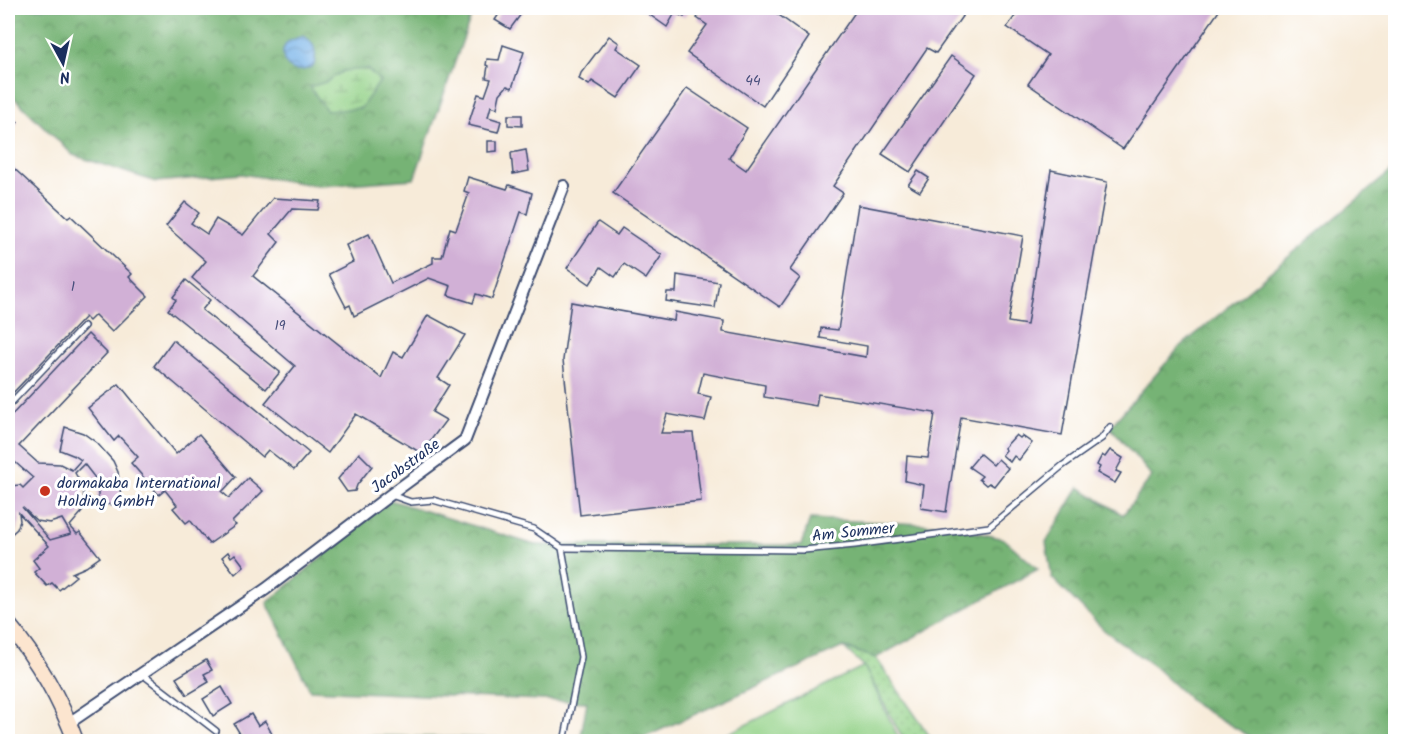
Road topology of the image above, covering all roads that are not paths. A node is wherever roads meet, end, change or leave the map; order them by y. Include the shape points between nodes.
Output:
1 (564, 186) dead end
2 (84, 326) dead end
3 (8, 406) edge
4 (1110, 427) dead end
5 (390, 495) junction
6 (562, 548) junction
7 (8, 624) edge
8 (142, 674) junction
9 (69, 723) junction
10 (216, 731) dead end
11 (76, 741) edge
12 (564, 741) edge

1 - 5 street, Jacobstraße via 465,440
2 - 3 lane
4 - 6 lane, Am Sommer via 1102,438 989,527 804,549
5 - 6 lane via 411,502 433,500 534,529
5 - 8 street, Jacobstraße
6 - 12 lane via 581,657
7 - 9 main road via 45,676
8 - 9 street, Jacobstraße
8 - 10 lane
9 - 11 main road

